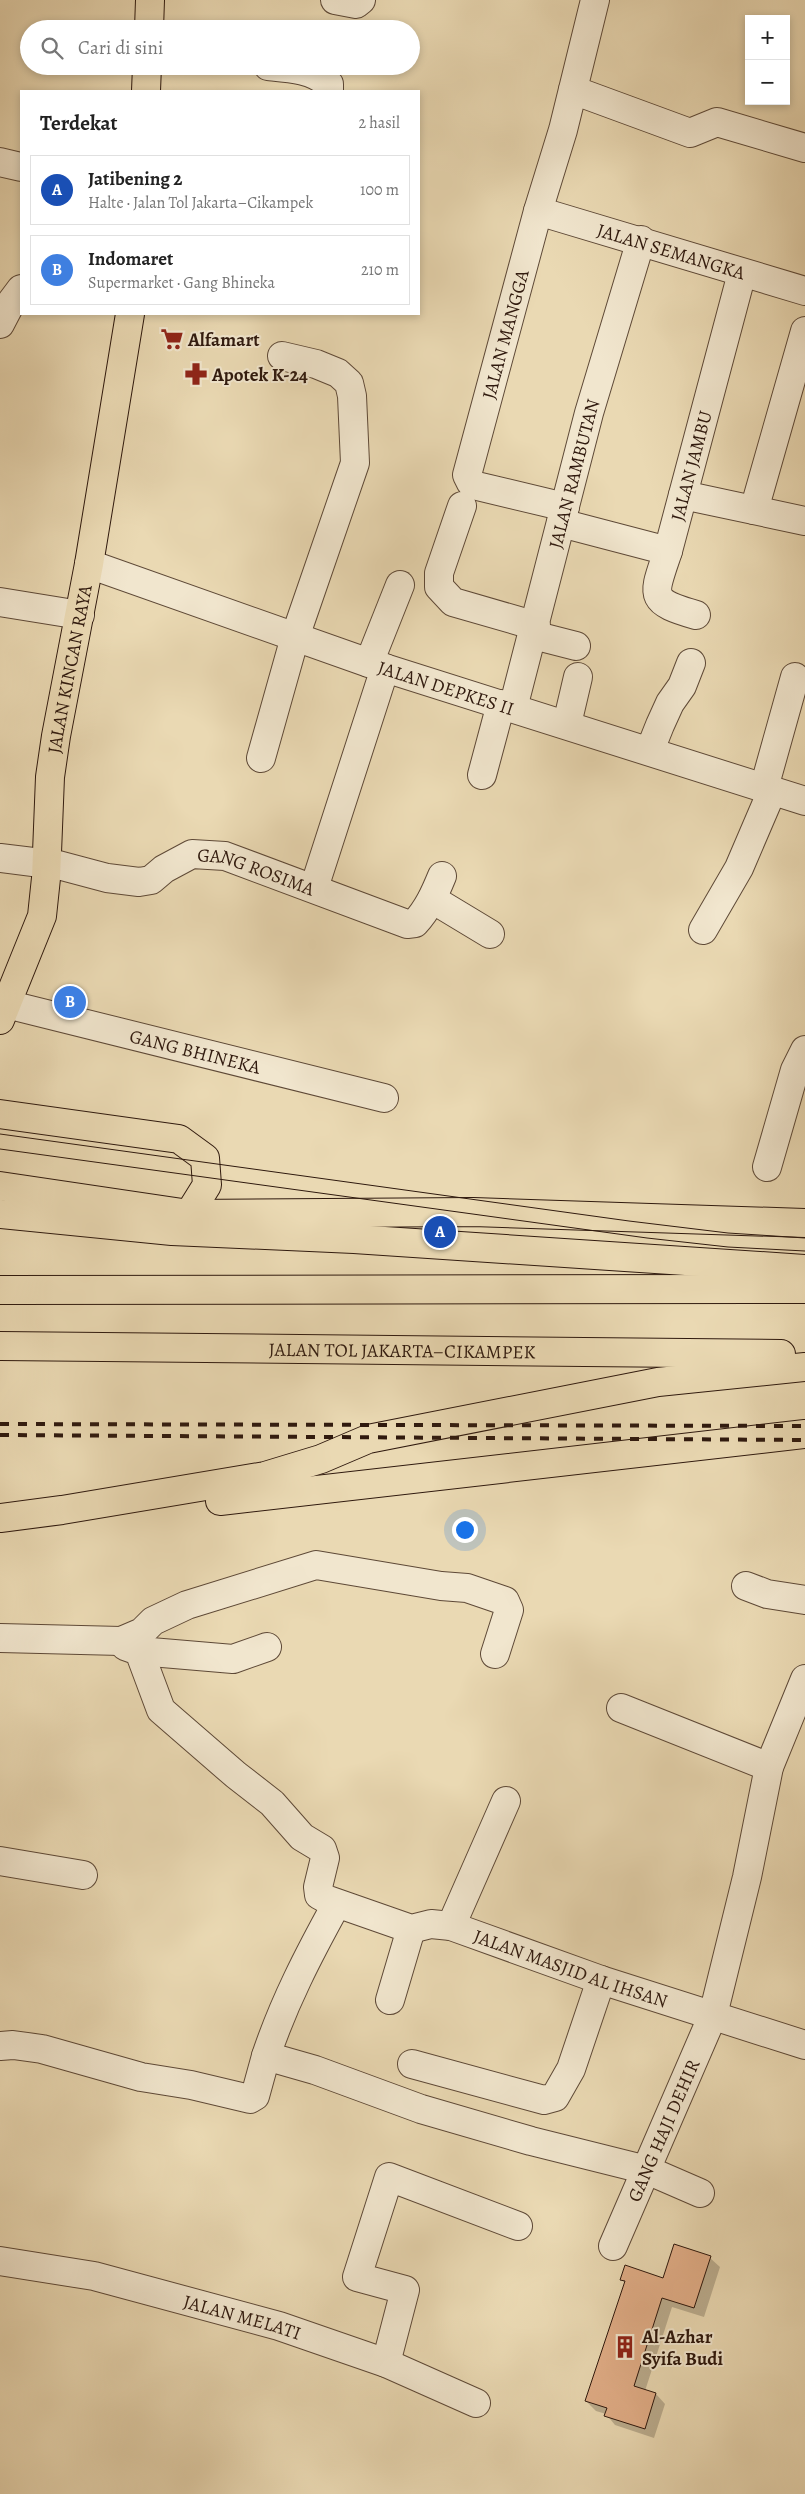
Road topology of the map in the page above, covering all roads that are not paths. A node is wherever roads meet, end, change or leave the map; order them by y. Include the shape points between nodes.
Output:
1 (150, 0) edge
2 (335, 0) edge
3 (361, 0) edge
4 (595, 0) edge
5 (149, 20) edge
6 (147, 75) edge
7 (316, 75) edge
8 (146, 90) edge
9 (329, 90) edge
10 (573, 90) junction
11 (805, 148) edge
12 (0, 162) edge
13 (20, 167) edge
14 (538, 211) junction
15 (641, 240) junction
16 (742, 273) junction
17 (20, 290) edge
18 (805, 291) edge
19 (130, 315) edge
20 (0, 324) edge
21 (805, 332) edge
22 (282, 356) dead end
23 (795, 406) edge
24 (682, 495) junction
25 (462, 506) dead end
26 (754, 510) junction
27 (563, 515) junction
28 (805, 521) edge
29 (668, 551) junction
30 (89, 564) junction
31 (400, 585) dead end
32 (0, 602) edge
33 (80, 615) junction
34 (696, 616) dead end
35 (534, 631) junction
36 (295, 637) junction
37 (576, 646) dead end
38 (691, 663) dead end
39 (377, 666) junction
40 (578, 677) dead end
41 (795, 677) dead end
42 (507, 706) junction
43 (567, 724) junction
44 (650, 750) junction
45 (261, 758) dead end
46 (482, 776) dead end
47 (768, 789) junction
48 (805, 801) edge
49 (0, 858) edge
50 (40, 862) junction
51 (314, 888) junction
52 (703, 930) dead end
53 (490, 934) dead end
54 (3, 1012) edge
55 (805, 1050) edge
56 (384, 1098) dead end
57 (0, 1114) edge
58 (767, 1167) dead end
59 (0, 1186) edge
60 (0, 1214) edge
61 (189, 1214) junction
62 (805, 1223) edge
63 (805, 1269) edge
64 (805, 1289) edge
65 (0, 1290) edge
66 (0, 1346) edge
67 (805, 1354) edge
68 (805, 1367) edge
69 (805, 1434) edge
70 (62, 1510) junction
71 (0, 1518) edge
72 (746, 1586) dead end
73 (805, 1600) edge
74 (0, 1638) edge
75 (130, 1646) junction
76 (267, 1647) dead end
77 (495, 1654) dead end
78 (805, 1679) edge
79 (621, 1708) dead end
80 (769, 1766) junction
81 (506, 1801) dead end
82 (0, 1861) edge
83 (83, 1875) dead end
84 (336, 1905) junction
85 (452, 1926) junction
86 (411, 1929) junction
87 (601, 1980) junction
88 (390, 2000) dead end
89 (714, 2015) junction
90 (0, 2046) edge
91 (805, 2046) edge
92 (266, 2056) junction
93 (412, 2064) dead end
94 (647, 2170) junction
95 (700, 2194) dead end
96 (518, 2226) dead end
97 (613, 2246) dead end
98 (0, 2261) edge
99 (386, 2363) junction
100 (476, 2403) dead end

1 - 5 main road
2 - 3 street via 356,4
4 - 10 street, JALAN MANGGA
6 - 8 main road
7 - 9 street via 328,84
10 - 11 street via 690,133 717,122
10 - 14 street, JALAN MANGGA
12 - 13 street
14 - 15 street, JALAN SEMANGKA
14 - 27 street, JALAN MANGGA via 468,475 471,483 477,486
15 - 16 street, JALAN SEMANGKA
15 - 27 street, JALAN RAMBUTAN
16 - 18 street, JALAN SEMANGKA
16 - 24 street, JALAN JAMBU
17 - 20 street
19 - 30 main road, JALAN KINCAN RAYA
21 - 23 street
22 - 36 street via 316,364 338,373 349,383 355,447 354,473
23 - 26 street
24 - 26 street
24 - 29 street, JALAN JAMBU
25 - 35 street via 439,572 438,587 453,602
26 - 28 street
27 - 29 street
27 - 35 street, JALAN RAMBUTAN
29 - 34 street, JALAN JAMBU via 658,583 661,602 669,608
30 - 33 main road, JALAN KINCAN RAYA
30 - 36 street, JALAN DEPKES II
31 - 39 street
32 - 33 street
33 - 50 main road, JALAN KINCAN RAYA via 56,736
35 - 37 street
35 - 42 street, JALAN RAMBUTAN
36 - 39 street, JALAN DEPKES II
36 - 45 street
38 - 44 street
39 - 42 street, JALAN DEPKES II
39 - 51 street
40 - 43 street
41 - 47 street
42 - 43 street, JALAN DEPKES II
42 - 46 street, JALAN RAMBUTAN
43 - 44 street, JALAN DEPKES II
44 - 47 street, JALAN DEPKES II
47 - 48 street, JALAN DEPKES II
47 - 52 street via 739,868
49 - 50 street, GANG ROSIMA
50 - 51 street, GANG ROSIMA via 139,882 151,880 192,854 209,854 225,856
50 - 54 main road, JALAN KINCAN RAYA via 42,916
51 - 53 street, GANG ROSIMA via 407,924 415,923 437,887
54 - 56 street, GANG BHINEKA
55 - 58 street via 794,1070
57 - 61 main road via 179,1139 205,1158 207,1185
59 - 61 main road
60 - 63 main road via 172,1231 354,1239
61 - 62 main road via 491,1213
64 - 65 main road
66 - 67 main road, JALAN TOL JAKARTA–CIKAMPEK
68 - 70 main road via 658,1382 368,1439 321,1459 266,1476
69 - 70 main road via 181,1506
70 - 71 main road
72 - 73 street via 767,1594
74 - 75 street
75 - 76 street via 233,1659
75 - 77 street via 153,1621 187,1605 316,1565 467,1588 505,1601 509,1610
75 - 84 street via 161,1710 272,1802 302,1837 322,1848 326,1858 319,1895
78 - 80 street, GANG HAJI DEHIR
79 - 80 street
80 - 89 street, GANG HAJI DEHIR
81 - 85 street
82 - 83 street
84 - 86 street, JALAN MASJID AL IHSAN
84 - 92 street via 281,2012
85 - 86 street, JALAN MASJID AL IHSAN via 431,1924
85 - 87 street, JALAN MASJID AL IHSAN
86 - 88 street
87 - 89 street, JALAN MASJID AL IHSAN
87 - 93 street via 571,2069 555,2097 544,2100
89 - 91 street, JALAN MASJID AL IHSAN
89 - 94 street, GANG HAJI DEHIR
90 - 92 street via 42,2049 141,2077 250,2099 255,2096
92 - 94 street via 315,2070 421,2109
94 - 95 street
94 - 97 street, GANG HAJI DEHIR
96 - 99 street via 389,2177 357,2277 405,2290
98 - 99 street, JALAN MELATI via 94,2276 164,2294 279,2326
99 - 100 street, JALAN MELATI

